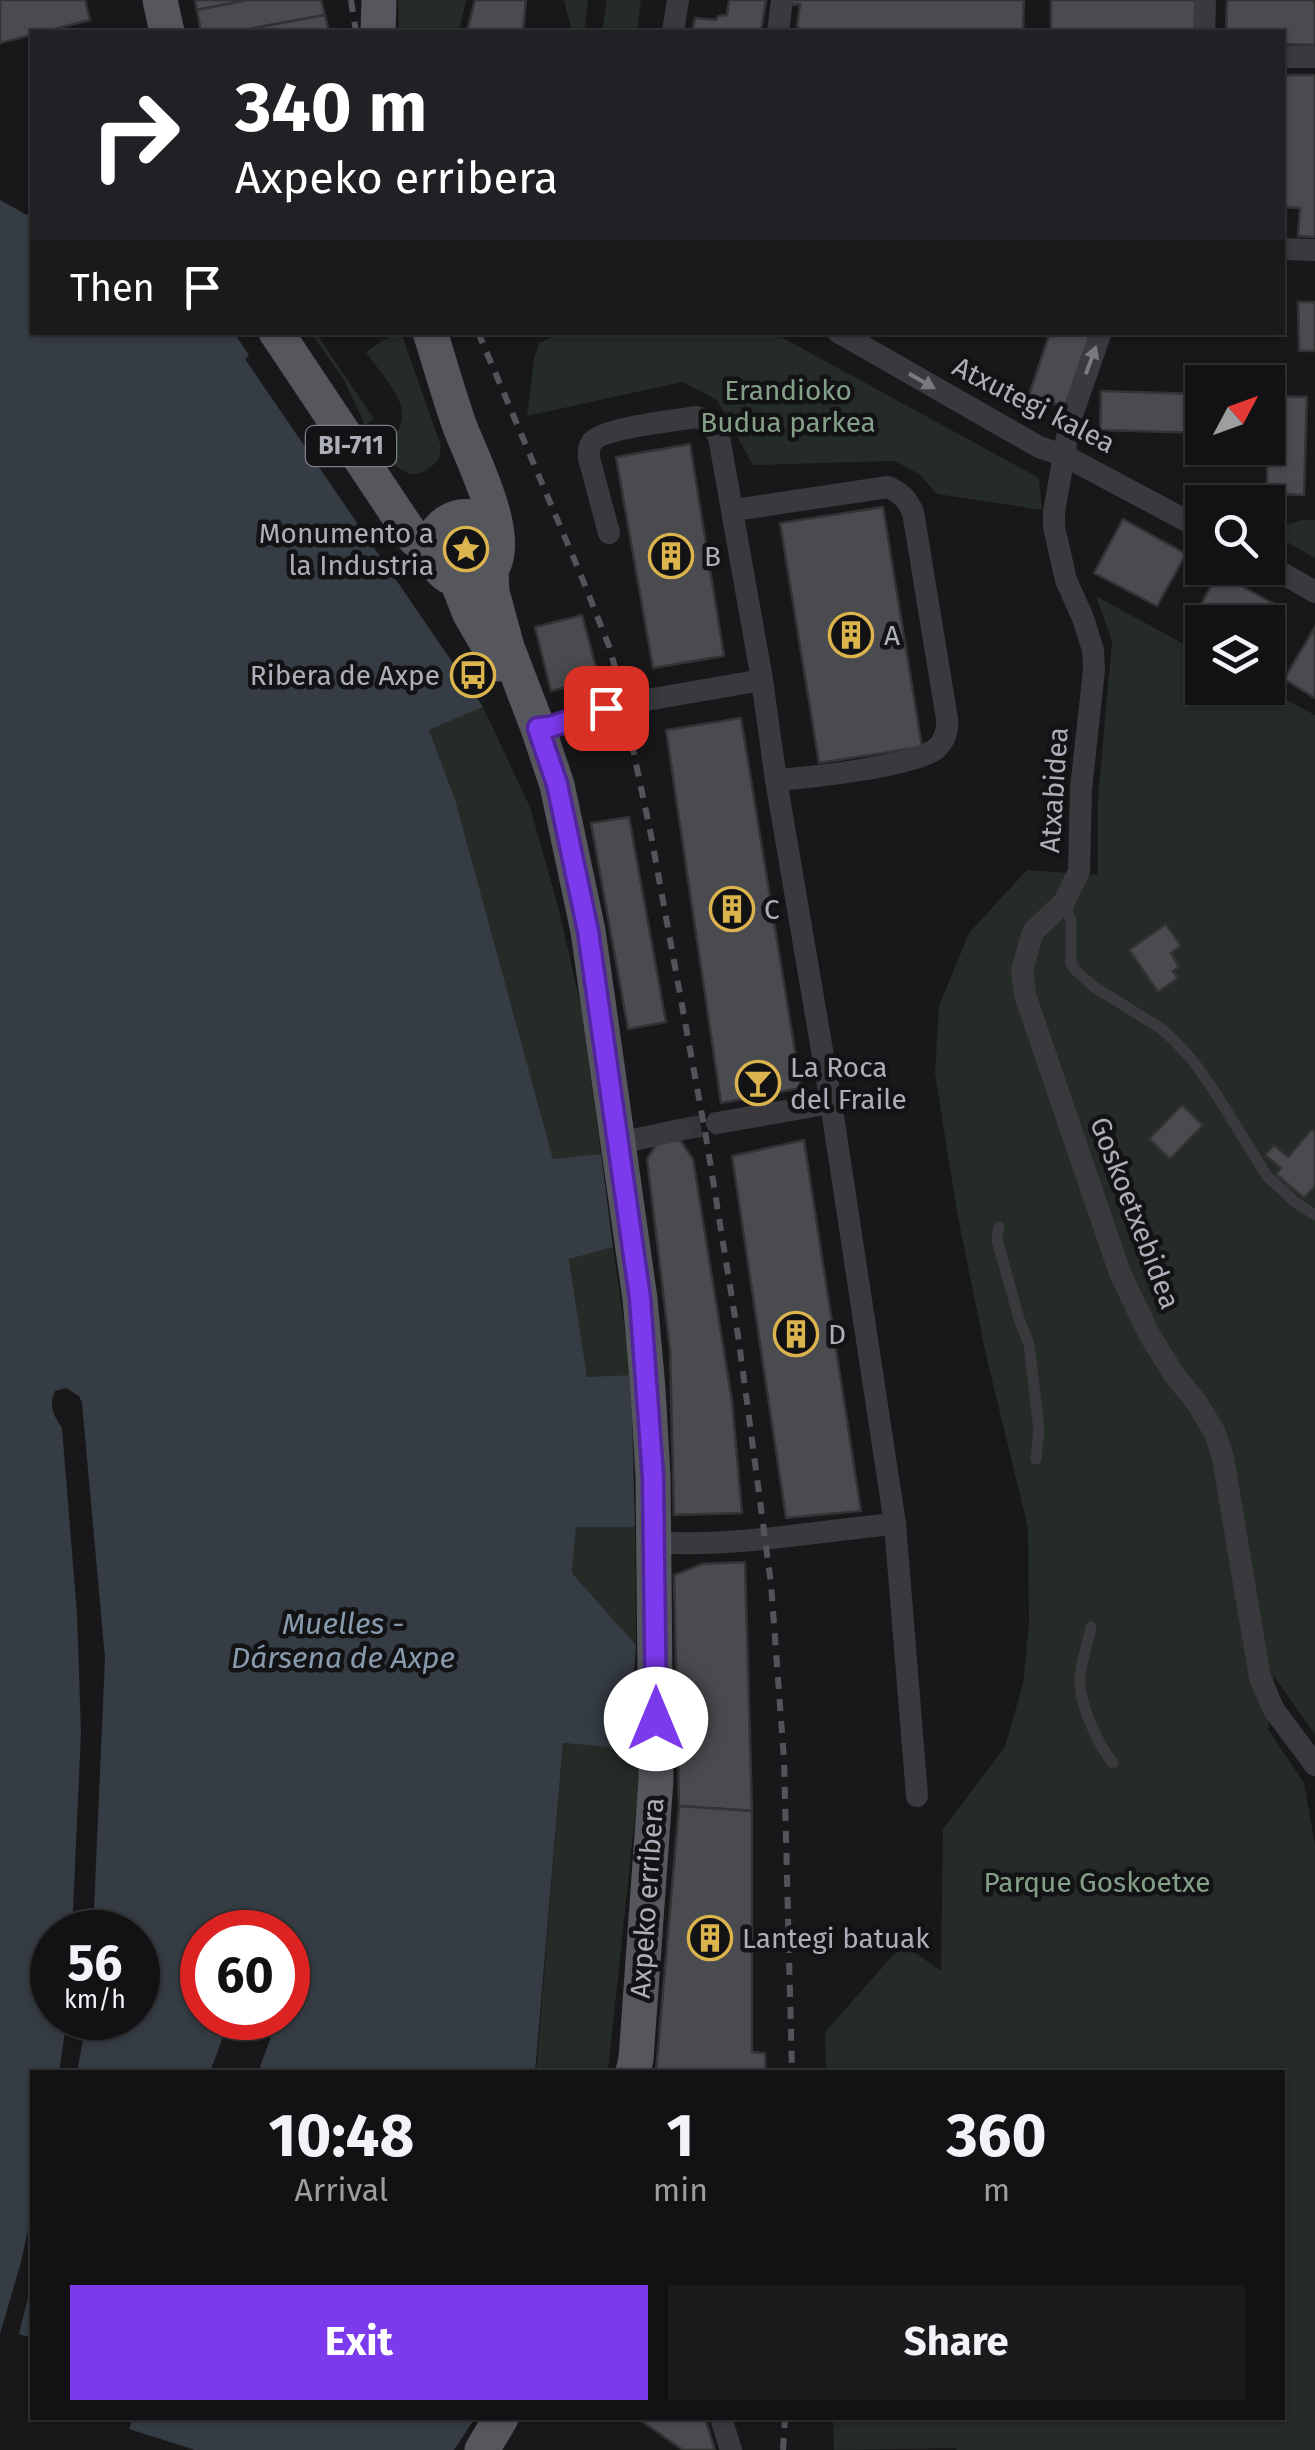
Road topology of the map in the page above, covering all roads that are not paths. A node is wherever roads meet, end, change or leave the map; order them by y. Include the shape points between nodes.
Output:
1 (160, 0) edge
2 (378, 0) edge
3 (678, 0) edge
4 (782, 0) edge
5 (1205, 0) edge
6 (167, 30) edge
7 (378, 30) edge
8 (673, 30) edge
9 (778, 30) edge
10 (1204, 30) edge
11 (1285, 57) edge
12 (1315, 57) edge
13 (1285, 250) edge
14 (1315, 250) edge
15 (278, 335) edge
16 (289, 335) edge
17 (431, 335) edge
18 (843, 335) edge
19 (1100, 335) edge
20 (1063, 455) junction
21 (474, 460) junction
22 (734, 510) junction
23 (1185, 520) edge
24 (445, 531) junction
25 (609, 533) dead end
26 (496, 535) junction
27 (491, 570) junction
28 (1285, 575) edge
29 (457, 580) junction
30 (1315, 592) edge
31 (762, 680) junction
32 (634, 702) dead end
33 (606, 708) dead end
34 (538, 728) junction
35 (776, 780) junction
36 (1064, 902) junction
37 (831, 1103) junction
38 (717, 1124) tunnel mouth
39 (679, 1130) tunnel mouth
40 (618, 1143) junction
41 (1315, 1215) edge
42 (999, 1227) dead end
43 (1036, 1459) dead end
44 (895, 1524) junction
45 (654, 1542) junction
46 (1091, 1627) dead end
47 (1113, 1763) dead end
48 (1315, 1766) edge
49 (916, 1796) dead end
50 (635, 2068) edge
51 (499, 2420) edge
52 (721, 2420) edge
53 (482, 2450) edge
54 (731, 2450) edge

1 - 6 main road
2 - 7 main road
3 - 8 street
4 - 9 street
5 - 10 street
11 - 12 street
13 - 14 street
15 - 24 main road, BI-711 via 415,539
16 - 24 main road, BI-711 via 408,510
17 - 21 main road
18 -> 20 street, Atxutegi kalea
20 -> 19 street, Atxabidea
20 - 23 street, Atxutegi kalea
20 - 36 street, Atxabidea via 1054,528 1094,670 1079,871
21 - 24 main road via 470,497
21 - 26 main road
22 - 25 street via 720,438 710,422 697,417 608,432 589,448 589,458
22 - 31 street
22 - 35 street via 888,487 908,500 944,700 948,730 926,754
24 - 26 main road, BI-711 via 476,518
24 - 29 main road, BI-711 via 437,566
26 - 27 main road, BI-711
27 - 29 main road via 476,580
27 - 34 main road, Axpeko erribera / BI-711 via 506,646
28 - 30 street
29 - 34 main road, Axpeko erribera / BI-711 via 486,644
31 - 32 street
31 - 35 street
33 - 34 street
34 - 40 main road, Axpeko erribera / BI-711 via 557,784 588,931
35 - 37 street
36 - 41 lane, Atxabidea via 1075,970 1174,1040 1267,1176
36 - 48 street, Goskoetxebidea via 1033,932 1022,970 1025,995 1120,1273 1148,1334 1215,1433 1260,1678 1274,1710
37 - 38 street
37 - 44 street
39 - 40 street
40 - 45 main road, Axpeko erribera / BI-711 via 647,1371
42 - 43 lane via 996,1240 1028,1344 1039,1430
44 - 45 street
44 - 49 street
45 - 50 main road, Axpeko erribera / BI-711 via 656,1780
46 - 47 lane via 1080,1682 1102,1750
51 - 53 main road
52 - 54 street

